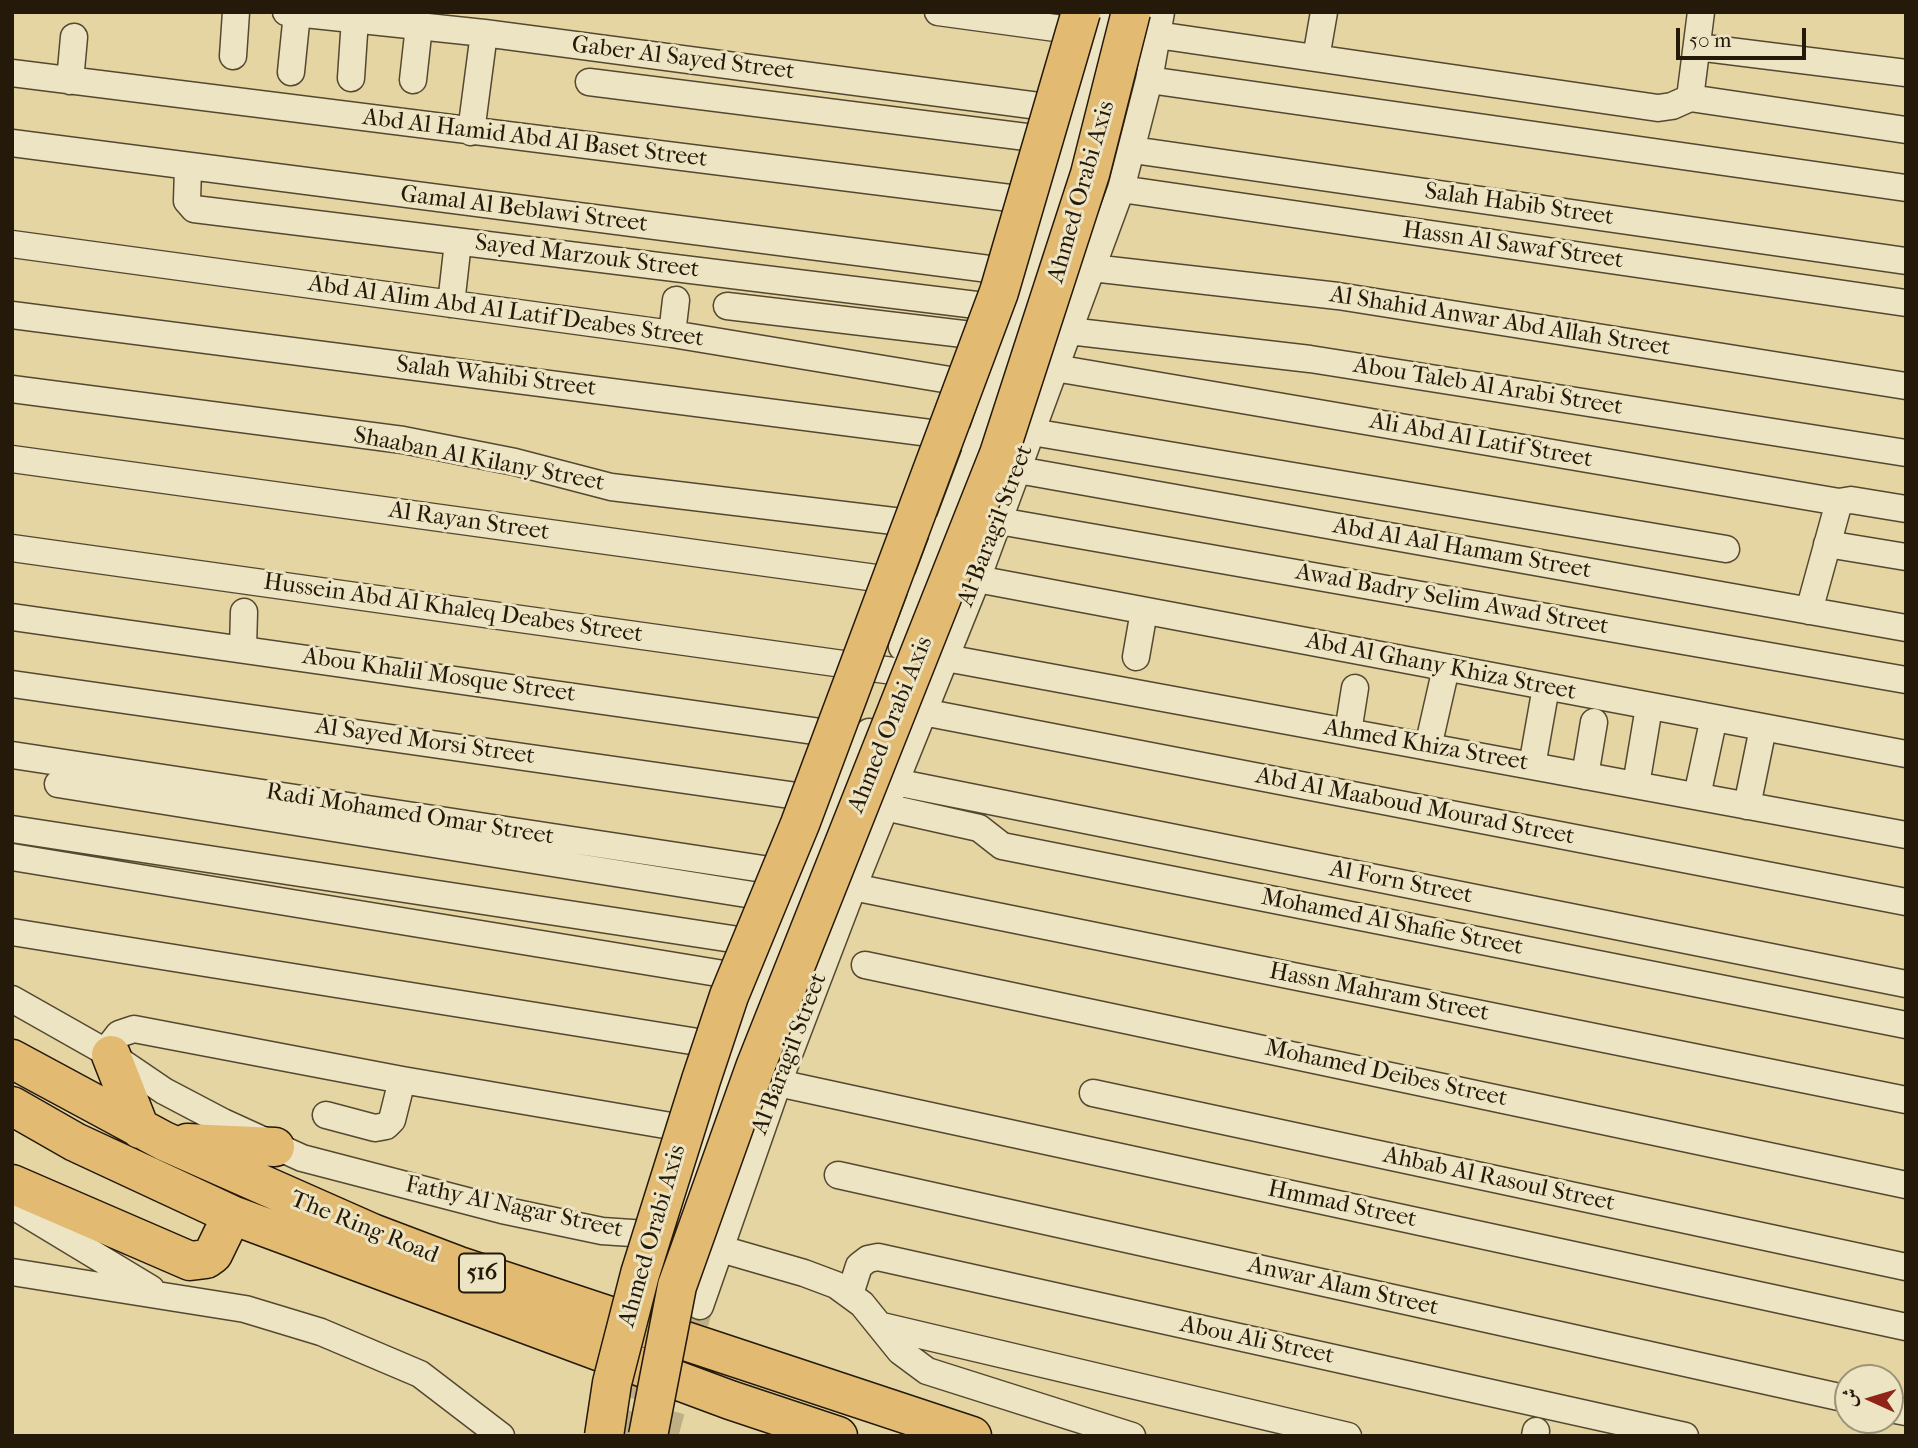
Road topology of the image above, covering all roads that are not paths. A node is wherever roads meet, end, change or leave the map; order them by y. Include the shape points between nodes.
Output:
1 (236, 12) edge
2 (938, 12) edge
3 (1324, 12) edge
4 (1702, 12) edge
5 (292, 13) edge
6 (362, 17) edge
7 (1094, 19) edge
8 (1150, 20) edge
9 (419, 26) junction
10 (484, 33) junction
11 (74, 37) dead end
12 (1697, 47) junction
13 (233, 56) dead end
14 (1316, 58) junction
15 (291, 72) dead end
16 (12, 73) edge
17 (1906, 74) edge
18 (351, 78) dead end
19 (413, 80) dead end
20 (1149, 80) junction
21 (70, 81) junction
22 (589, 82) dead end
23 (1690, 98) junction
24 (1078, 111) junction
25 (1139, 121) junction
26 (1906, 130) edge
27 (471, 132) junction
28 (1073, 143) junction
29 (12, 144) edge
30 (1133, 150) junction
31 (188, 168) junction
32 (1906, 188) edge
33 (1121, 189) junction
34 (1058, 204) junction
35 (458, 242) junction
36 (12, 244) edge
37 (1906, 261) edge
38 (1092, 268) junction
39 (1035, 275) junction
40 (676, 300) dead end
41 (1906, 303) edge
42 (451, 304) junction
43 (727, 306) dead end
44 (1024, 310) junction
45 (12, 314) edge
46 (1071, 325) junction
47 (672, 334) junction
48 (1013, 340) junction
49 (1055, 368) junction
50 (1906, 386) edge
51 (998, 388) junction
52 (12, 389) edge
53 (1032, 432) junction
54 (980, 440) junction
55 (1906, 453) edge
56 (12, 458) edge
57 (1018, 470) junction
58 (1839, 502) junction
59 (1906, 509) edge
60 (999, 521) junction
61 (947, 528) junction
62 (1827, 544) junction
63 (12, 548) edge
64 (1726, 549) dead end
65 (1906, 557) edge
66 (977, 579) junction
67 (926, 584) junction
68 (1144, 611) junction
69 (1809, 611) junction
70 (244, 612) dead end
71 (12, 617) edge
72 (1906, 628) edge
73 (243, 648) junction
74 (1136, 657) dead end
75 (946, 658) junction
76 (1446, 668) junction
77 (893, 671) junction
78 (1906, 680) edge
79 (12, 684) edge
80 (1546, 687) junction
81 (1354, 688) dead end
82 (1649, 707) junction
83 (923, 712) junction
84 (1594, 722) dead end
85 (1763, 728) junction
86 (1712, 731) dead end
87 (1348, 732) junction
88 (866, 738) junction
89 (1428, 747) junction
90 (1906, 754) edge
91 (12, 755) edge
92 (1532, 766) junction
93 (1585, 776) junction
94 (895, 782) junction
95 (58, 784) dead end
96 (1636, 785) junction
97 (1697, 796) junction
98 (838, 802) junction
99 (1747, 806) junction
100 (885, 807) junction
101 (12, 830) edge
102 (1906, 835) edge
103 (12, 857) edge
104 (807, 876) junction
105 (853, 887) junction
106 (796, 901) junction
107 (1906, 902) edge
108 (12, 932) edge
109 (779, 946) junction
110 (865, 965) dead end
111 (766, 981) junction
112 (1906, 984) edge
113 (12, 999) edge
114 (1906, 1025) edge
115 (741, 1049) junction
116 (108, 1054) junction
117 (12, 1059) edge
118 (402, 1080) junction
119 (778, 1083) junction
120 (1093, 1093) dead end
121 (1906, 1100) edge
122 (12, 1106) edge
123 (326, 1115) dead end
124 (710, 1133) junction
125 (152, 1135) junction
126 (275, 1147) junction
127 (838, 1175) dead end
128 (12, 1184) edge
129 (1906, 1185) edge
130 (12, 1205) edge
131 (232, 1215) junction
132 (676, 1236) junction
133 (718, 1249) junction
134 (1906, 1267) edge
135 (12, 1272) edge
136 (659, 1290) dead end
137 (850, 1294) junction
138 (162, 1296) junction
139 (700, 1306) tunnel mouth
140 (883, 1326) junction
141 (1906, 1327) edge
142 (1834, 1396) edge
143 (1636, 1430) edge
144 (501, 1436) edge
145 (604, 1436) edge
146 (648, 1436) edge
147 (838, 1436) edge
148 (972, 1436) edge
149 (1132, 1436) edge
150 (1348, 1436) edge
151 (1685, 1436) edge

1 - 13 street
2 - 7 street
3 - 14 street
4 - 12 street
5 - 6 street, Gaber Al Sayed Street
5 - 15 street
6 - 9 street, Gaber Al Sayed Street
6 - 18 street
7 - 24 street, Al Baragil Street
7 - 145 highway, Ahmed Orabi Axis, bridge via 999,292 800,824 729,996 640,1274 612,1383
8 - 14 street
8 - 20 street, Al Baragil Street
8 - 146 highway, Ahmed Orabi Axis, bridge via 1090,174 999,454 756,1065 677,1286
9 - 10 street, Gaber Al Sayed Street
9 - 19 street
10 - 24 street, Gaber Al Sayed Street
10 - 27 street
11 - 21 street
12 - 17 street
12 - 23 street
14 - 23 street via 1658,108
16 - 21 street, Abd Al Hamid Abd Al Baset Street
20 - 25 street, Al Baragil Street
20 - 32 street
21 - 27 street, Abd Al Hamid Abd Al Baset Street
22 - 28 street
23 - 26 street
24 - 25 street, Gaber Al Sayed Street
24 - 28 street, Al Baragil Street
25 - 30 street, Al Baragil Street
27 - 34 street, Abd Al Hamid Abd Al Baset Street
28 - 34 street, Al Baragil Street
29 - 31 street, Gamal Al Beblawi Street
30 - 33 street, Al Baragil Street
30 - 37 street, Salah Habib Street
31 - 35 street, Sayed Marzouk Street via 187,201 194,209
31 - 39 street, Gamal Al Beblawi Street
33 - 38 street, Al Baragil Street
33 - 41 street, Hassn Al Sawaf Street
34 - 39 street, Al Baragil Street
35 - 42 street
35 - 44 street, Sayed Marzouk Street
36 - 42 street, Abd Al Alim Abd Al Latif Deabes Street
38 - 46 street, Al Baragil Street
38 - 50 street, Al Shahid Anwar Abd Allah Street via 1338,296
39 - 44 street, Al Baragil Street
40 - 47 street
42 - 47 street, Abd Al Alim Abd Al Latif Deabes Street
43 - 48 street
44 - 46 street, Sayed Marzouk Street
44 - 48 street, Al Baragil Street
45 - 54 street, Salah Wahibi Street
46 - 49 street, Al Baragil Street
46 - 55 street, Abou Taleb Al Arabi Street
47 - 51 street, Abd Al Alim Abd Al Latif Deabes Street
48 - 51 street, Al Baragil Street
49 - 53 street, Al Baragil Street
49 - 58 street, Ali Abd Al Latif Street
51 - 54 street, Al Baragil Street
52 - 61 street, Shaaban Al Kilany Street via 403,440 611,487
53 - 57 street, Al Baragil Street
53 - 64 street
54 - 61 street, Al Baragil Street
56 - 67 street, Al Rayan Street
57 - 60 street, Al Baragil Street
57 - 69 street, Abd Al Aal Hamam Street
58 - 59 street, Ali Abd Al Latif Street
58 - 62 street
60 - 66 street, Al Baragil Street
60 - 78 street, Awad Badry Selim Awad Street
61 - 67 street, Al Baragil Street
62 - 65 street
62 - 69 street
63 - 77 street, Hussein Abd Al Khaleq Deabes Street
66 - 68 street, Abd Al Ghany Khiza Street
66 - 75 street, Al Baragil Street
67 - 77 street, Al Baragil Street
68 - 74 street
68 - 76 street, Abd Al Ghany Khiza Street
69 - 72 street, Abd Al Aal Hamam Street
70 - 73 street
71 - 73 street, Abou Khalil Mosque Street
73 - 88 street, Abou Khalil Mosque Street
75 - 83 street, Al Baragil Street
75 - 87 street, Ahmed Khiza Street
76 - 80 street, Abd Al Ghany Khiza Street
76 - 89 street
77 - 88 street, Al Baragil Street
79 - 98 street, Al Sayed Morsi Street
80 - 82 street, Abd Al Ghany Khiza Street
80 - 92 street
81 - 87 street
82 - 85 street, Abd Al Ghany Khiza Street
82 - 96 street
83 - 94 street, Al Baragil Street
83 - 107 street, Abd Al Maaboud Mourad Street
84 - 93 street
85 - 90 street, Abd Al Ghany Khiza Street
85 - 99 street
86 - 97 street
87 - 89 street, Ahmed Khiza Street
88 - 98 street, Al Baragil Street
89 - 92 street, Ahmed Khiza Street
91 - 104 street, Radi Mohamed Omar Street
92 - 93 street, Ahmed Khiza Street
93 - 96 street, Ahmed Khiza Street
94 - 100 street, Al Baragil Street
94 - 112 street, Al Forn Street
95 - 106 street
96 - 97 street, Ahmed Khiza Street
97 - 99 street, Ahmed Khiza Street
98 - 104 street, Al Baragil Street
99 - 102 street, Ahmed Khiza Street
100 - 105 street, Al Baragil Street
100 - 114 street, Mohamed Al Shafie Street via 979,828 1002,846
101 - 109 street
103 - 111 street
104 - 106 street, Al Baragil Street
105 - 119 street, Al Baragil Street
105 - 121 street, Hassn Mahram Street
106 - 109 street, Al Baragil Street
108 - 115 street
109 - 111 street, Al Baragil Street
110 - 129 street, Mohamed Deibes Street
111 - 115 street, Al Baragil Street
113 - 116 street, Fathy Al Nagar Street
115 - 124 street, Al Baragil Street
116 - 118 street via 119,1034 134,1029
116 - 125 highway
116 - 126 street, Fathy Al Nagar Street via 164,1091
117 - 125 highway, The Ring Road / 516
118 - 123 street via 392,1121 386,1126 376,1128
118 - 124 street
119 - 133 street, Al Baragil Street
119 - 141 street, Hmmad Street
120 - 134 street, Ahbab Al Rasoul Street
122 - 131 highway, The Ring Road / 516 via 75,1142
124 - 132 street, Al Baragil Street
125 - 126 highway
125 - 148 highway, The Ring Road / 516 via 303,1204 459,1266
126 - 132 street, Fathy Al Nagar Street via 502,1210 602,1231
127 - 142 street, Anwar Alam Street
128 - 131 highway via 190,1261 213,1254
130 - 138 street
131 - 147 highway, The Ring Road / 516
132 - 133 street, Fathy Al Nagar Street
132 - 136 street, Al Baragil Street
133 - 137 street, Fathy Al Nagar Street via 812,1275
133 - 139 street, Al Baragil Street
135 - 138 street
137 - 140 street, Fathy Al Nagar Street
137 - 143 street, Abou Ali Street via 859,1266 878,1257
138 - 144 street via 245,1310 355,1345 420,1374
140 - 149 street, Fathy Al Nagar Street via 900,1352 927,1371
140 - 150 street
143 - 151 street, Abou Ali Street

